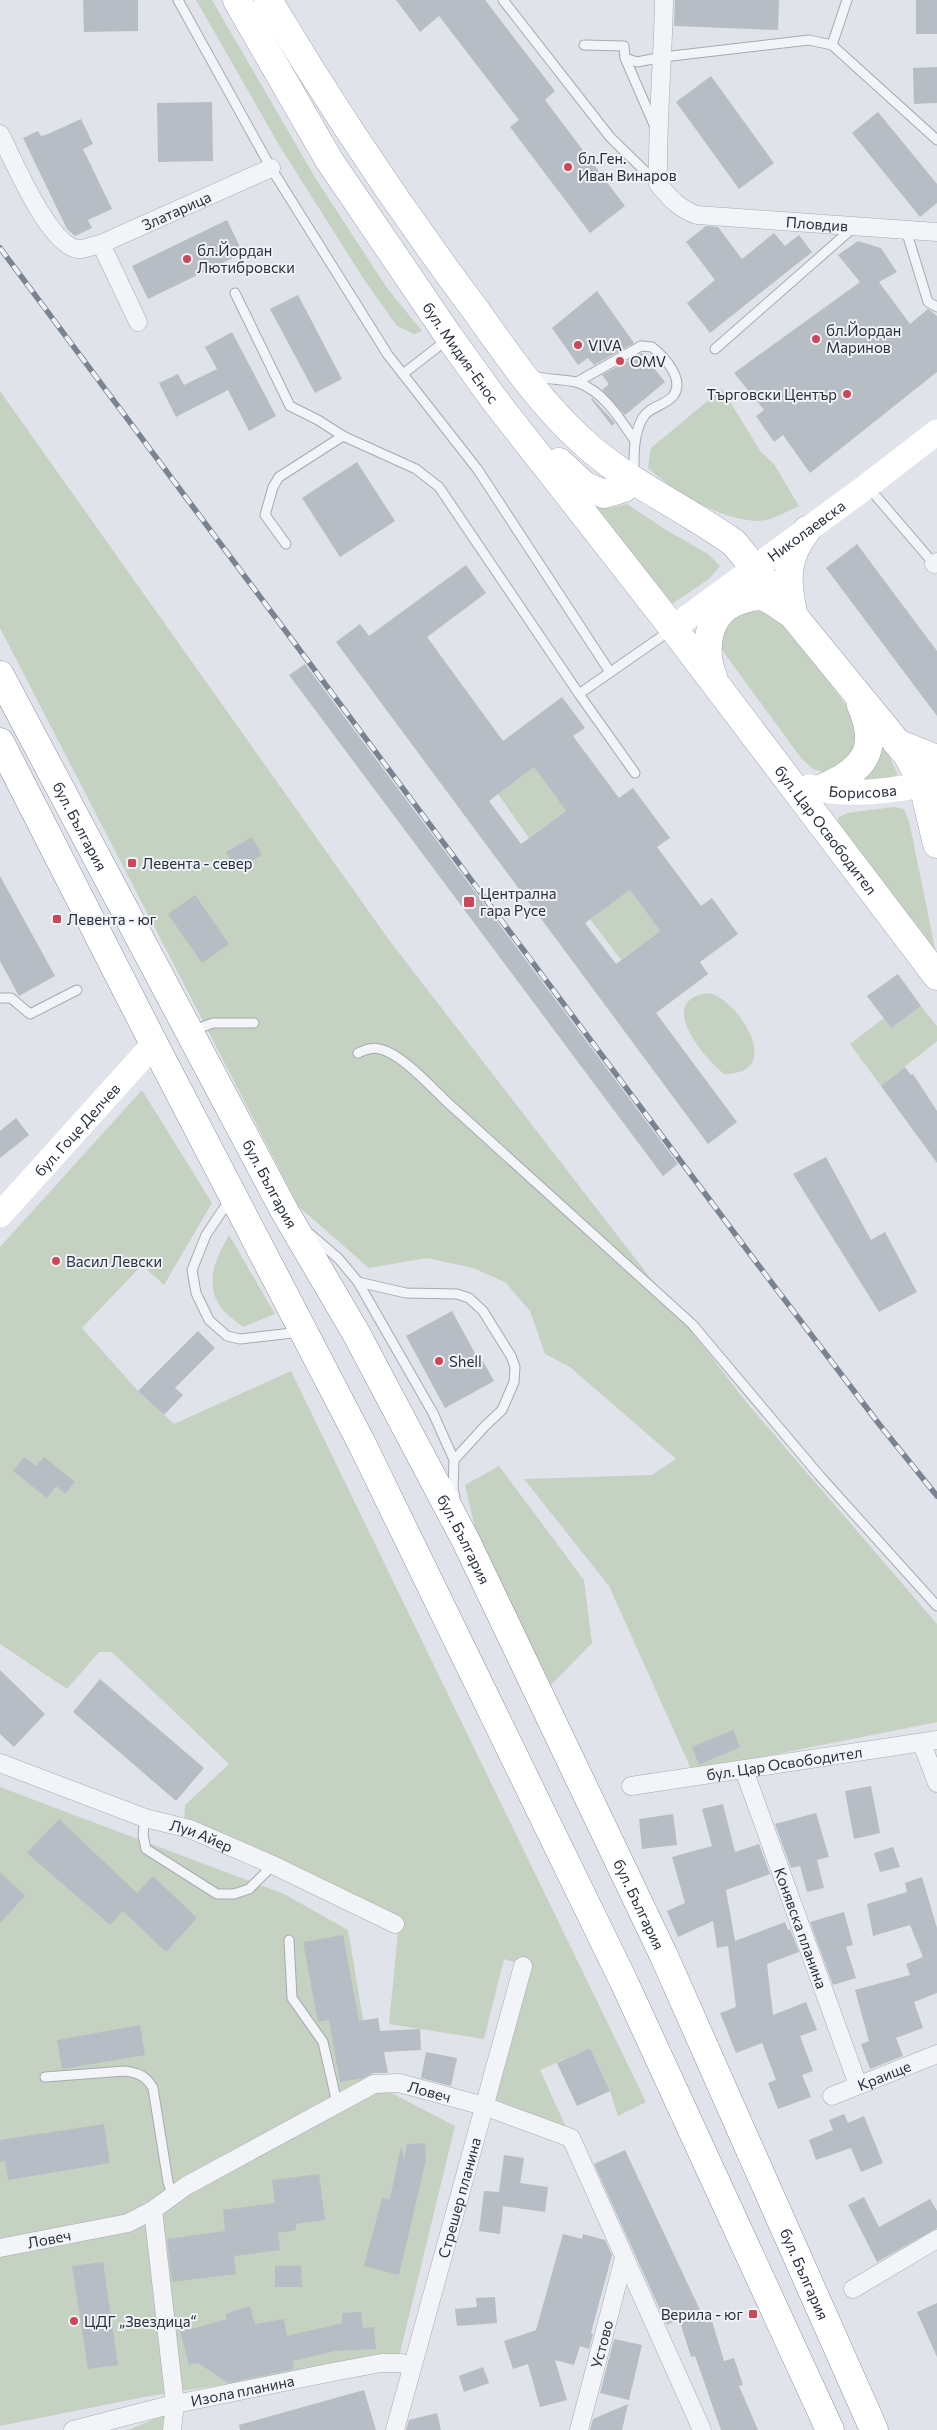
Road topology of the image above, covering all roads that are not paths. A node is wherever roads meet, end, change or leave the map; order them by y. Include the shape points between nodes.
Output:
1 (178, 0) edge
2 (236, 0) edge
3 (268, 0) edge
4 (503, 0) edge
5 (664, 0) edge
6 (847, 0) edge
7 (584, 45) dead end
8 (832, 45) junction
9 (663, 57) junction
10 (625, 58) junction
11 (657, 133) junction
12 (0, 134) edge
13 (937, 140) edge
14 (271, 168) junction
15 (658, 184) junction
16 (855, 226) junction
17 (906, 230) junction
18 (937, 232) edge
19 (101, 244) junction
20 (235, 293) dead end
21 (937, 307) edge
22 (138, 322) dead end
23 (450, 338) junction
24 (715, 349) dead end
25 (518, 368) junction
26 (402, 374) junction
27 (577, 382) junction
28 (494, 398) junction
29 (937, 432) edge
30 (343, 436) junction
31 (635, 441) junction
32 (633, 481) junction
33 (867, 486) junction
34 (807, 530) junction
35 (286, 544) dead end
36 (936, 565) edge
37 (756, 568) junction
38 (793, 614) junction
39 (673, 628) junction
40 (610, 672) junction
41 (0, 675) edge
42 (715, 683) junction
43 (579, 694) junction
44 (858, 698) junction
45 (0, 742) edge
46 (897, 742) junction
47 (937, 759) edge
48 (635, 773) dead end
49 (787, 781) junction
50 (930, 784) edge
51 (820, 790) junction
52 (937, 844) edge
53 (937, 976) edge
54 (77, 990) dead end
55 (0, 998) edge
56 (254, 1023) dead end
57 (190, 1031) junction
58 (154, 1044) junction
59 (358, 1053) dead end
60 (232, 1195) junction
61 (285, 1212) junction
62 (0, 1215) edge
63 (358, 1282) junction
64 (304, 1332) junction
65 (454, 1460) junction
66 (466, 1541) junction
67 (937, 1606) edge
68 (929, 1742) edge
69 (0, 1763) edge
70 (744, 1770) junction
71 (937, 1783) edge
72 (631, 1786) dead end
73 (144, 1818) junction
74 (273, 1865) junction
75 (395, 1924) dead end
76 (289, 1940) dead end
77 (523, 1966) dead end
78 (937, 2054) edge
79 (45, 2077) dead end
80 (858, 2085) junction
81 (832, 2096) dead end
82 (337, 2103) junction
83 (484, 2106) junction
84 (172, 2194) junction
85 (153, 2210) junction
86 (937, 2239) edge
87 (0, 2248) edge
88 (624, 2258) junction
89 (853, 2289) dead end
90 (412, 2366) junction
91 (851, 2377) junction
92 (175, 2404) junction
93 (72, 2430) edge
94 (172, 2430) edge
95 (395, 2430) edge
96 (580, 2430) edge
97 (702, 2430) edge
98 (830, 2430) edge
99 (874, 2430) edge
100 (891, 2430) edge

1 - 14 lane
2 - 23 main road, бул. Мидия-Енос via 329,160
3 - 25 main road via 368,158
4 - 15 lane via 610,137
5 - 9 street
6 - 8 lane
7 - 10 lane via 624,46
8 - 9 lane via 809,40
8 - 13 lane
9 - 10 lane via 637,62
9 - 11 street
10 - 11 lane
11 - 15 street
12 - 19 street, Златарица via 48,226 64,243 78,250
14 - 19 street, Златарица
14 - 26 lane
15 - 16 street, Пловдив via 674,203 697,216
16 - 17 street, Пловдив
16 - 24 lane
17 - 18 street, Пловдив
17 - 21 lane via 928,302
19 - 22 street
20 - 30 lane via 290,406
23 - 26 lane
23 - 28 main road, бул. Мидия-Енос
25 - 27 lane via 536,376
25 - 32 main road via 581,440
26 - 40 lane via 478,470
27 - 31 lane via 592,390 617,415
27 - 31 lane via 641,346 652,347 660,354 670,365 676,389 673,396 644,416
28 - 32 main road via 584,485 604,494 624,488
28 - 39 main road, бул. Мидия-Енос
29 - 33 main road, Николаевска
30 - 35 lane via 279,477 273,487 265,515
30 - 43 lane via 416,469 438,487
31 - 32 lane
32 - 37 main road via 712,528 734,544
33 - 34 main road, Николаевска
33 - 36 lane
34 - 37 main road, Николаевска
34 - 38 main road via 791,555 788,583
37 - 38 main road
37 - 39 main road, Николаевска
38 - 42 main road via 763,597 748,597 721,610 714,621 706,653
38 - 44 main road
39 - 40 lane
39 - 42 main road, бул. Мидия-Енос
40 - 43 lane
41 - 57 main road, бул. България
42 - 49 main road, бул. Цар Освободител
43 - 48 lane
44 - 46 main road
44 - 51 main road via 870,725 865,756 848,776
45 - 58 main road
46 - 47 main road
46 - 50 main road
49 - 51 main road, Борисова
49 - 53 main road, бул. Цар Освободител
50 - 51 main road, Борисова via 859,793
50 - 52 main road
54 - 55 lane via 30,1014 11,998
56 - 57 lane via 214,1023
57 - 61 main road, бул. България
58 - 60 main road
58 - 62 main road, бул. Гоце Делчев
59 - 67 lane via 381,1049 410,1066 692,1324 832,1490
60 - 64 main road
60 - 64 lane via 206,1235 192,1270 196,1293 209,1320 228,1336 240,1339
61 - 63 lane via 339,1259
61 - 66 main road, бул. България via 356,1333
63 - 65 lane via 429,1405
63 - 65 lane via 391,1291 457,1294 470,1298 483,1311 511,1356 515,1367 514,1382 502,1410
64 - 98 main road via 362,1444 624,1982
65 - 66 lane via 453,1489
66 - 91 main road, бул. България via 664,1956
68 - 70 street, бул. Цар Освободител
68 - 71 street
69 - 73 street, Луи Айер
70 - 72 street, бул. Цар Освободител
70 - 80 street, Конявска планина
73 - 74 street, Луи Айер via 190,1829
73 - 74 lane via 146,1849 217,1894 234,1894 249,1889
74 - 75 street, Луи Айер
76 - 82 lane via 292,1998 323,2042
77 - 83 street, Стрешер планина
78 - 80 street, Краище
79 - 84 lane via 125,2071 146,2078 153,2088
80 - 81 street, Краище
82 - 83 street, Ловеч via 374,2084 399,2083
82 - 84 street, Ловеч
83 - 88 street, Ловеч via 571,2138
83 - 90 street, Стрешер планина
84 - 85 street, Ловеч
85 - 87 street, Ловеч via 128,2223
85 - 92 street
86 - 89 street
88 - 96 street, Устово
88 - 97 street, Ловеч
90 - 92 street, Изола планина via 381,2363
90 - 95 street, Стрешер планина
91 - 99 main road, бул. България
91 - 100 main road
92 - 93 street, Изола планина
92 - 94 street

